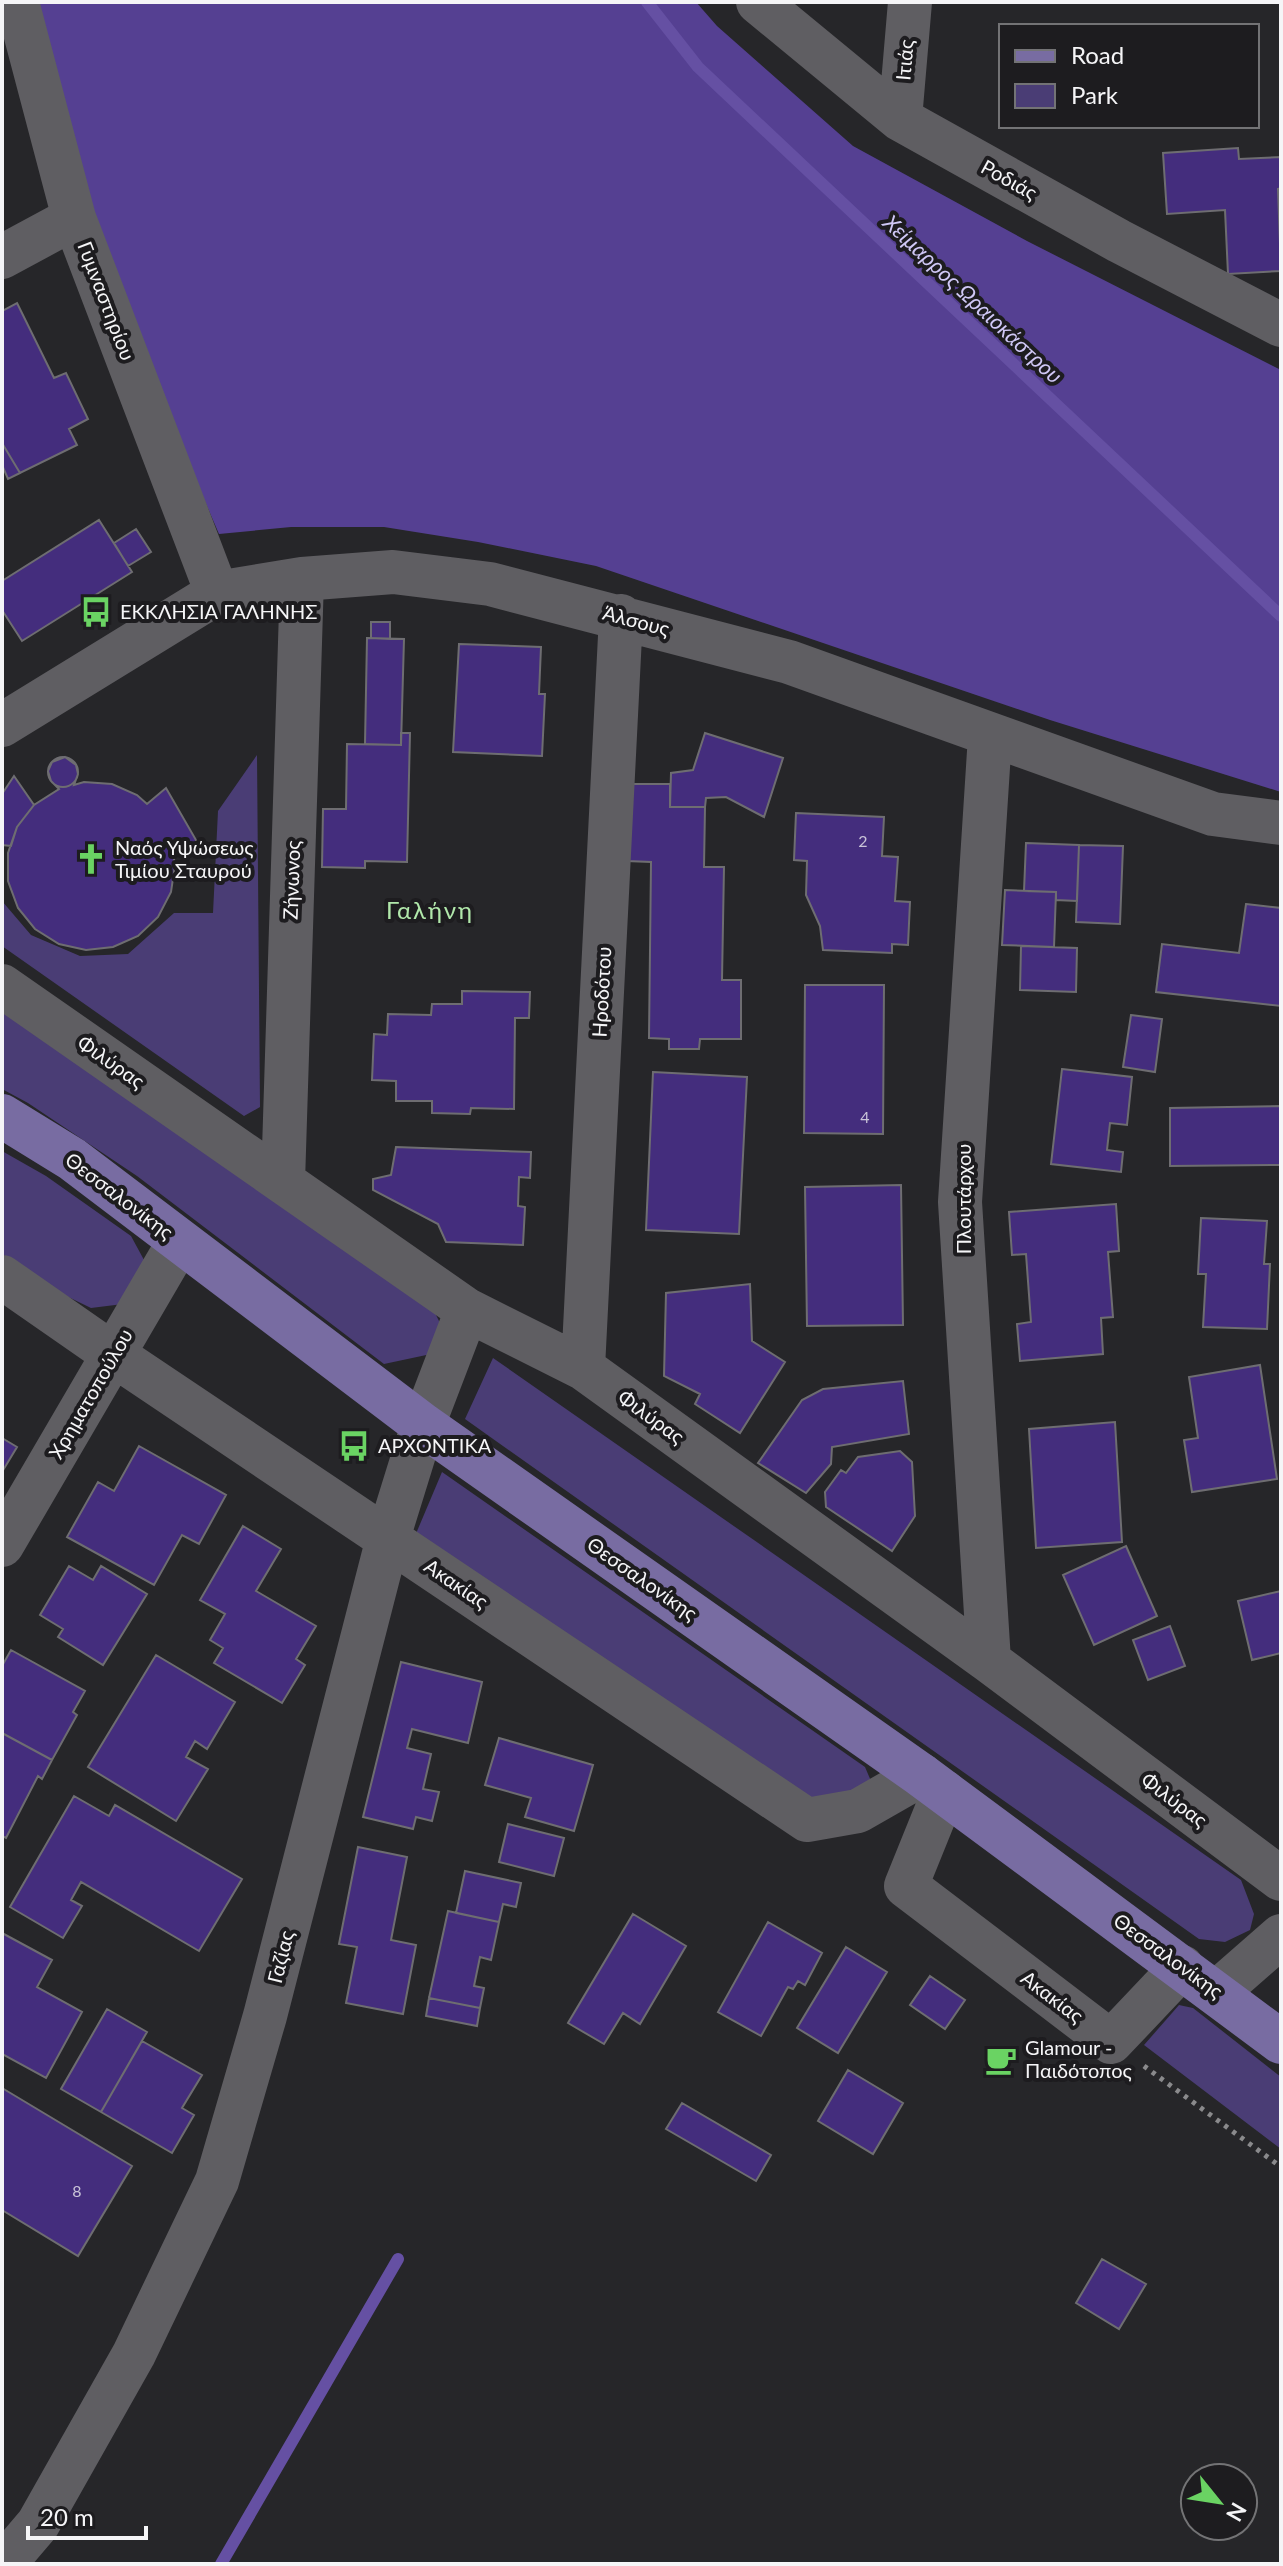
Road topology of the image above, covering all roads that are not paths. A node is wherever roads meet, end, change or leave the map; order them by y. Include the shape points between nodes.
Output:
1 (17, 2) edge
2 (758, 2) edge
3 (910, 2) edge
4 (900, 119) junction
5 (74, 218) junction
6 (2, 257) edge
7 (1281, 325) edge
8 (302, 579) junction
9 (217, 593) junction
10 (621, 616) junction
11 (2, 725) edge
12 (990, 736) junction
13 (1281, 823) edge
14 (2, 986) edge
15 (2, 1116) edge
16 (283, 1182) junction
17 (179, 1242) junction
18 (2, 1277) edge
19 (467, 1310) junction
20 (114, 1355) junction
21 (583, 1368) junction
22 (423, 1425) junction
23 (388, 1538) junction
24 (2, 1545) edge
25 (989, 1661) junction
26 (932, 1783) junction
27 (1281, 1879) edge
28 (1281, 1936) edge
29 (1182, 1967) junction
30 (1217, 1992) junction
31 (1281, 2042) edge
32 (4, 2564) edge

1 - 5 street, Γυμναστηρίου
2 - 4 street, Ροδιάς
3 - 4 street, Ιτιάς
4 - 7 street, Ροδιάς
5 - 6 street
5 - 9 street, Γυμναστηρίου
8 - 9 street, Άλσους
8 - 10 street, Άλσους via 407,573 490,584
8 - 16 street, Ζήνωνος
9 - 11 street, Άλσους
10 - 12 street, Άλσους via 789,662
10 - 21 street, Ηροδότου
12 - 13 street, Άλσους via 1213,814
12 - 25 street, Πλουτάρχου via 960,1202
14 - 16 street, Φιλύρας
15 - 17 main road, Θεσσαλονίκης via 72,1159
16 - 19 street, Φιλύρας
17 - 20 street, Χρηματοπούλου
17 - 22 main road, Θεσσαλονίκης
18 - 20 street, Ακακίας
19 - 21 street, Φιλύρας
19 - 22 street, Γαζίας
20 - 23 street, Ακακίας
20 - 24 street, Χρηματοπούλου
21 - 25 street, Φιλύρας
22 - 23 street, Γαζίας
22 - 26 main road, Θεσσαλονίκης
23 - 26 street, Ακακίας via 807,1820 858,1811
23 - 32 street, Γαζίας via 217,2181 134,2354 38,2524
25 - 27 street, Φιλύρας
26 - 29 main road, Θεσσαλονίκης
26 - 29 street, Ακακίας via 906,1886 1111,2042
28 - 30 street
29 - 30 main road, Θεσσαλονίκης
30 - 31 main road, Θεσσαλονίκης

